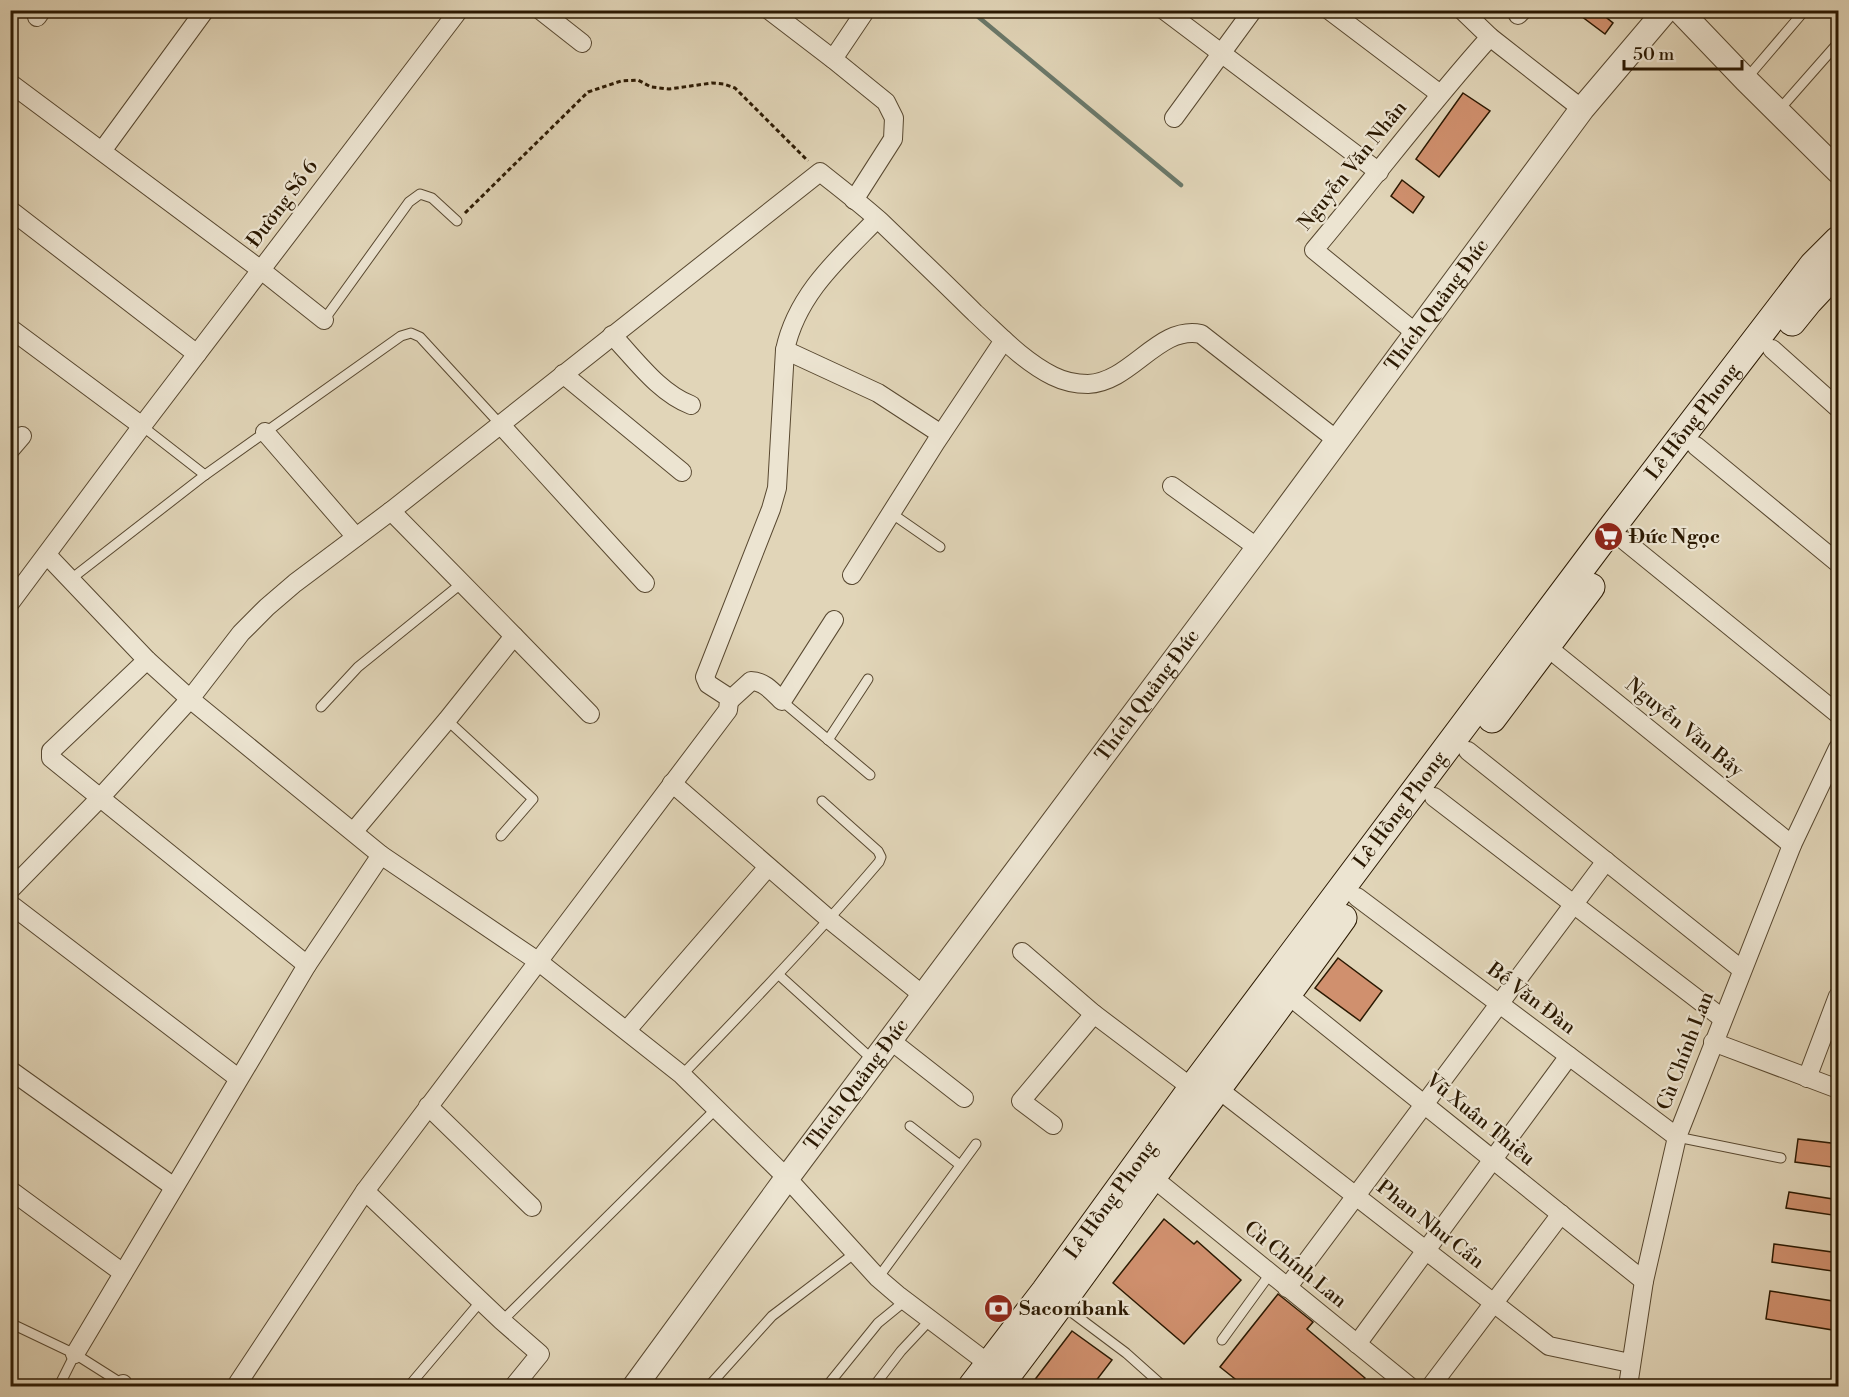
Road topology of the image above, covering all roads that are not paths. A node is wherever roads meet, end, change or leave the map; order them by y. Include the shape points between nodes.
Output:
1 (459, 10) edge
2 (540, 10) edge
3 (768, 10) edge
4 (866, 10) edge
5 (1164, 10) edge
6 (1253, 10) edge
7 (1329, 10) edge
8 (1462, 10) edge
9 (1666, 10) edge
10 (1679, 10) edge
11 (1805, 10) edge
12 (195, 14) edge
13 (1490, 37) junction
14 (582, 43) dead end
15 (1839, 43) edge
16 (1221, 54) junction
17 (833, 58) junction
18 (1746, 80) junction
19 (10, 83) edge
20 (1440, 94) junction
21 (1582, 109) junction
22 (1778, 112) junction
23 (1174, 118) dead end
24 (102, 151) junction
25 (1839, 171) edge
26 (1379, 172) junction
27 (854, 200) junction
28 (10, 210) edge
29 (877, 219) junction
30 (457, 221) road end
31 (1839, 240) edge
32 (261, 270) junction
33 (1839, 270) edge
34 (1784, 318) junction
35 (324, 320) joint
36 (10, 328) edge
37 (1417, 334) junction
38 (612, 335) junction
39 (1004, 340) junction
40 (1772, 349) junction
41 (785, 350) junction
42 (197, 354) junction
43 (563, 374) junction
44 (691, 405) dead end
45 (1839, 408) edge
46 (500, 424) junction
47 (142, 426) junction
48 (265, 432) junction
49 (941, 434) junction
50 (1338, 441) junction
51 (1696, 446) junction
52 (682, 472) dead end
53 (205, 475) junction
54 (1172, 486) dead end
55 (391, 511) junction
56 (891, 513) junction
57 (356, 537) junction
58 (1625, 541) junction
59 (940, 547) dead end
60 (1258, 548) junction
61 (47, 555) junction
62 (1839, 563) edge
63 (852, 575) dead end
64 (71, 579) junction
65 (462, 583) junction
66 (645, 583) dead end
67 (10, 603) edge
68 (834, 620) dead end
69 (514, 636) junction
70 (1547, 647) junction
71 (147, 660) junction
72 (868, 679) dead end
73 (190, 699) junction
74 (729, 701) junction
75 (782, 701) junction
76 (321, 707) dead end
77 (590, 714) dead end
78 (1839, 714) edge
79 (447, 720) junction
80 (828, 740) junction
81 (1839, 748) edge
82 (1468, 751) junction
83 (870, 775) dead end
84 (672, 783) junction
85 (1434, 797) junction
86 (99, 799) junction
87 (822, 801) dead end
88 (354, 831) junction
89 (501, 836) dead end
90 (1792, 845) junction
91 (381, 855) junction
92 (1606, 861) junction
93 (768, 867) junction
94 (10, 890) edge
95 (1350, 892) junction
96 (10, 904) edge
97 (1574, 905) junction
98 (830, 920) junction
99 (1022, 952) dead end
100 (539, 962) junction
101 (307, 964) junction
102 (1741, 969) junction
103 (779, 975) junction
104 (1288, 995) junction
105 (924, 996) junction
106 (1839, 996) edge
107 (1500, 1004) junction
108 (1094, 1014) junction
109 (1722, 1018) junction
110 (627, 1030) junction
111 (890, 1040) junction
112 (1713, 1042) junction
113 (1569, 1056) junction
114 (874, 1061) junction
115 (10, 1070) edge
116 (682, 1075) junction
117 (238, 1078) junction
118 (1807, 1078) junction
119 (1205, 1089) junction
120 (1839, 1089) edge
121 (964, 1098) dead end
122 (1424, 1104) junction
123 (428, 1106) junction
124 (717, 1108) junction
125 (1053, 1125) dead end
126 (910, 1126) dead end
127 (1677, 1137) junction
128 (976, 1144) dead end
129 (1781, 1158) dead end
130 (1492, 1159) junction
131 (960, 1165) junction
132 (1152, 1177) junction
133 (787, 1178) junction
134 (174, 1187) junction
135 (10, 1190) edge
136 (365, 1191) junction
137 (1356, 1196) junction
138 (532, 1206) dead end
139 (1561, 1214) junction
140 (1426, 1250) junction
141 (855, 1253) junction
142 (123, 1273) junction
143 (1270, 1274) junction
144 (878, 1278) junction
145 (1644, 1281) junction
146 (1287, 1288) junction
147 (1054, 1298) junction
148 (481, 1301) junction
149 (905, 1301) junction
150 (1495, 1304) junction
151 (930, 1320) junction
152 (502, 1321) junction
153 (10, 1323) edge
154 (1222, 1340) dead end
155 (1357, 1344) junction
156 (75, 1354) junction
157 (1630, 1363) junction
158 (994, 1375) edge
159 (59, 1386) edge
160 (124, 1386) edge
161 (236, 1386) edge
162 (409, 1386) edge
163 (514, 1386) edge
164 (635, 1386) edge
165 (709, 1386) edge
166 (827, 1386) edge
167 (874, 1386) edge
168 (972, 1386) edge
169 (1163, 1386) edge
170 (1409, 1386) edge
171 (1431, 1386) edge
172 (1628, 1386) edge

1 - 32 street, Đường Số 6
2 - 14 street
3 - 17 street
4 - 17 street
5 - 16 street
6 - 16 street
7 - 20 street
8 - 13 street
9 - 21 street, Thích Quảng Đức
10 - 18 street
11 - 18 lane
12 - 24 street
13 - 20 street, Nguyễn Văn Nhân
13 - 21 street
15 - 22 lane
16 - 23 street
16 - 26 street
17 - 27 street via 886,102 894,118 893,139
18 - 22 street
19 - 24 street
20 - 26 street, Nguyễn Văn Nhân
21 - 37 street, Thích Quảng Đức
22 - 25 street
24 - 32 street
26 - 37 street, Nguyễn Văn Nhân via 1314,250
27 - 29 street
27 - 38 street via 820,172
28 - 42 street
29 - 39 street
29 - 41 street via 821,276 789,332
30 - 35 lane via 432,198 420,194 409,202
31 - 34 main road, Lê Hồng Phong via 1813,265
32 - 35 street
32 - 42 street, Đường Số 6
33 - 34 main road, Lê Hồng Phong via 1809,301
34 - 40 main road, Lê Hồng Phong
34 - 95 main road, Lê Hồng Phong via 1606,536
36 - 47 street
37 - 50 street, Thích Quảng Đức
38 - 43 street
38 - 44 street via 666,391
39 - 49 street
39 - 50 street via 1054,376 1088,384 1117,376 1171,338 1190,332 1201,334
40 - 45 street
40 - 51 main road, Lê Hồng Phong
41 - 49 street via 878,393
41 - 74 street via 777,488 705,677
42 - 47 street, Đường Số 6
43 - 46 street
43 - 52 street
46 - 48 lane via 420,337 411,333 401,336
46 - 55 street
46 - 66 street
47 - 53 lane
47 - 61 street, Đường Số 6
48 - 53 lane
48 - 57 street
49 - 56 street
50 - 60 street, Thích Quảng Đức
51 - 58 main road, Lê Hồng Phong
51 - 62 street
53 - 64 lane
54 - 60 street
55 - 57 street
55 - 65 street
56 - 59 lane
56 - 63 street
57 - 73 street via 267,607 241,633
58 - 70 main road, Lê Hồng Phong
58 - 78 street
60 - 105 street, Thích Quảng Đức
61 - 64 street
61 - 67 street, Đường Số 6
64 - 71 street
65 - 69 street
65 - 76 lane via 358,667
68 - 75 street
69 - 77 street
69 - 79 street
70 - 82 main road, Lê Hồng Phong
70 - 90 street, Nguyễn Văn Bảy
71 - 73 street
71 - 86 street via 51,751 51,758
72 - 80 lane
73 - 86 street
73 - 88 street
74 - 75 street via 751,681 768,687
74 - 84 street via 728,710
75 - 80 lane
79 - 88 street
79 - 89 lane via 533,800
80 - 83 lane
81 - 90 street, Cù Chính Lan
82 - 85 main road, Lê Hồng Phong
82 - 92 street
84 - 93 street
84 - 100 street
85 - 95 main road, Lê Hồng Phong
85 - 97 street
86 - 94 street
86 - 101 street
87 - 98 lane via 881,857
88 - 91 street
90 - 102 street, Cù Chính Lan
91 - 100 street
91 - 101 street
92 - 97 street
92 - 102 street
93 - 98 street
93 - 110 street
95 - 104 main road, Lê Hồng Phong
95 - 107 street, Bế Văn Đàn
95 - 119 main road, Lê Hồng Phong
96 - 117 street
97 - 107 street
97 - 109 street
98 - 103 lane
98 - 105 street
99 - 108 street, Phan Như Cẩn
100 - 110 street
100 - 123 street
101 - 117 street
102 - 109 street, Cù Chính Lan
103 - 114 lane
103 - 116 lane
104 - 119 main road, Lê Hồng Phong
104 - 122 street, Vũ Xuân Thiều
105 - 111 street, Thích Quảng Đức
106 - 118 street
107 - 113 street, Bế Văn Đàn
107 - 122 street
108 - 119 street, Phan Như Cẩn
108 - 125 street via 1020,1101
109 - 112 street, Cù Chính Lan
110 - 116 street
111 - 114 street, Thích Quảng Đức
111 - 121 street
112 - 118 street
112 - 127 street, Cù Chính Lan
113 - 127 street, Bế Văn Đàn
113 - 130 street
114 - 133 street, Thích Quảng Đức
115 - 134 street
116 - 124 street
117 - 134 street
118 - 120 street
119 - 132 main road, Lê Hồng Phong
119 - 137 street, Phan Như Cẩn
119 - 147 main road, Lê Hồng Phong
122 - 130 street, Vũ Xuân Thiều
122 - 137 street
123 - 136 street
123 - 138 street
124 - 133 street
124 - 152 lane
126 - 131 lane
127 - 129 lane
127 - 145 street, Cù Chính Lan
128 - 131 lane
130 - 139 street, Vũ Xuân Thiều
130 - 140 street
131 - 144 lane
132 - 143 street, Cù Chính Lan
132 - 147 main road, Lê Hồng Phong
133 - 141 street
133 - 164 street, Thích Quảng Đức
134 - 142 street
135 - 142 street
136 - 148 street
136 - 161 street
137 - 140 street, Phan Như Cẩn
137 - 146 street
139 - 145 street, Vũ Xuân Thiều
139 - 150 street
140 - 150 street, Phan Như Cẩn
140 - 155 street
141 - 144 street
141 - 165 lane via 772,1316
142 - 156 street
143 - 146 street, Cù Chính Lan
143 - 154 lane
144 - 149 street
145 - 157 street, Cù Chính Lan
146 - 155 street, Cù Chính Lan
147 - 158 main road, Lê Hồng Phong
147 - 169 lane
148 - 152 street
148 - 162 lane
149 - 151 street
149 - 166 lane via 878,1323
150 - 157 street, Phan Như Cẩn via 1549,1346
150 - 171 street
151 - 158 street
151 - 167 lane
152 - 163 street via 540,1353
153 - 156 lane
155 - 170 street, Cù Chính Lan
156 - 159 lane
156 - 160 lane
157 - 172 street, Cù Chính Lan
158 - 168 main road, Lê Hồng Phong

